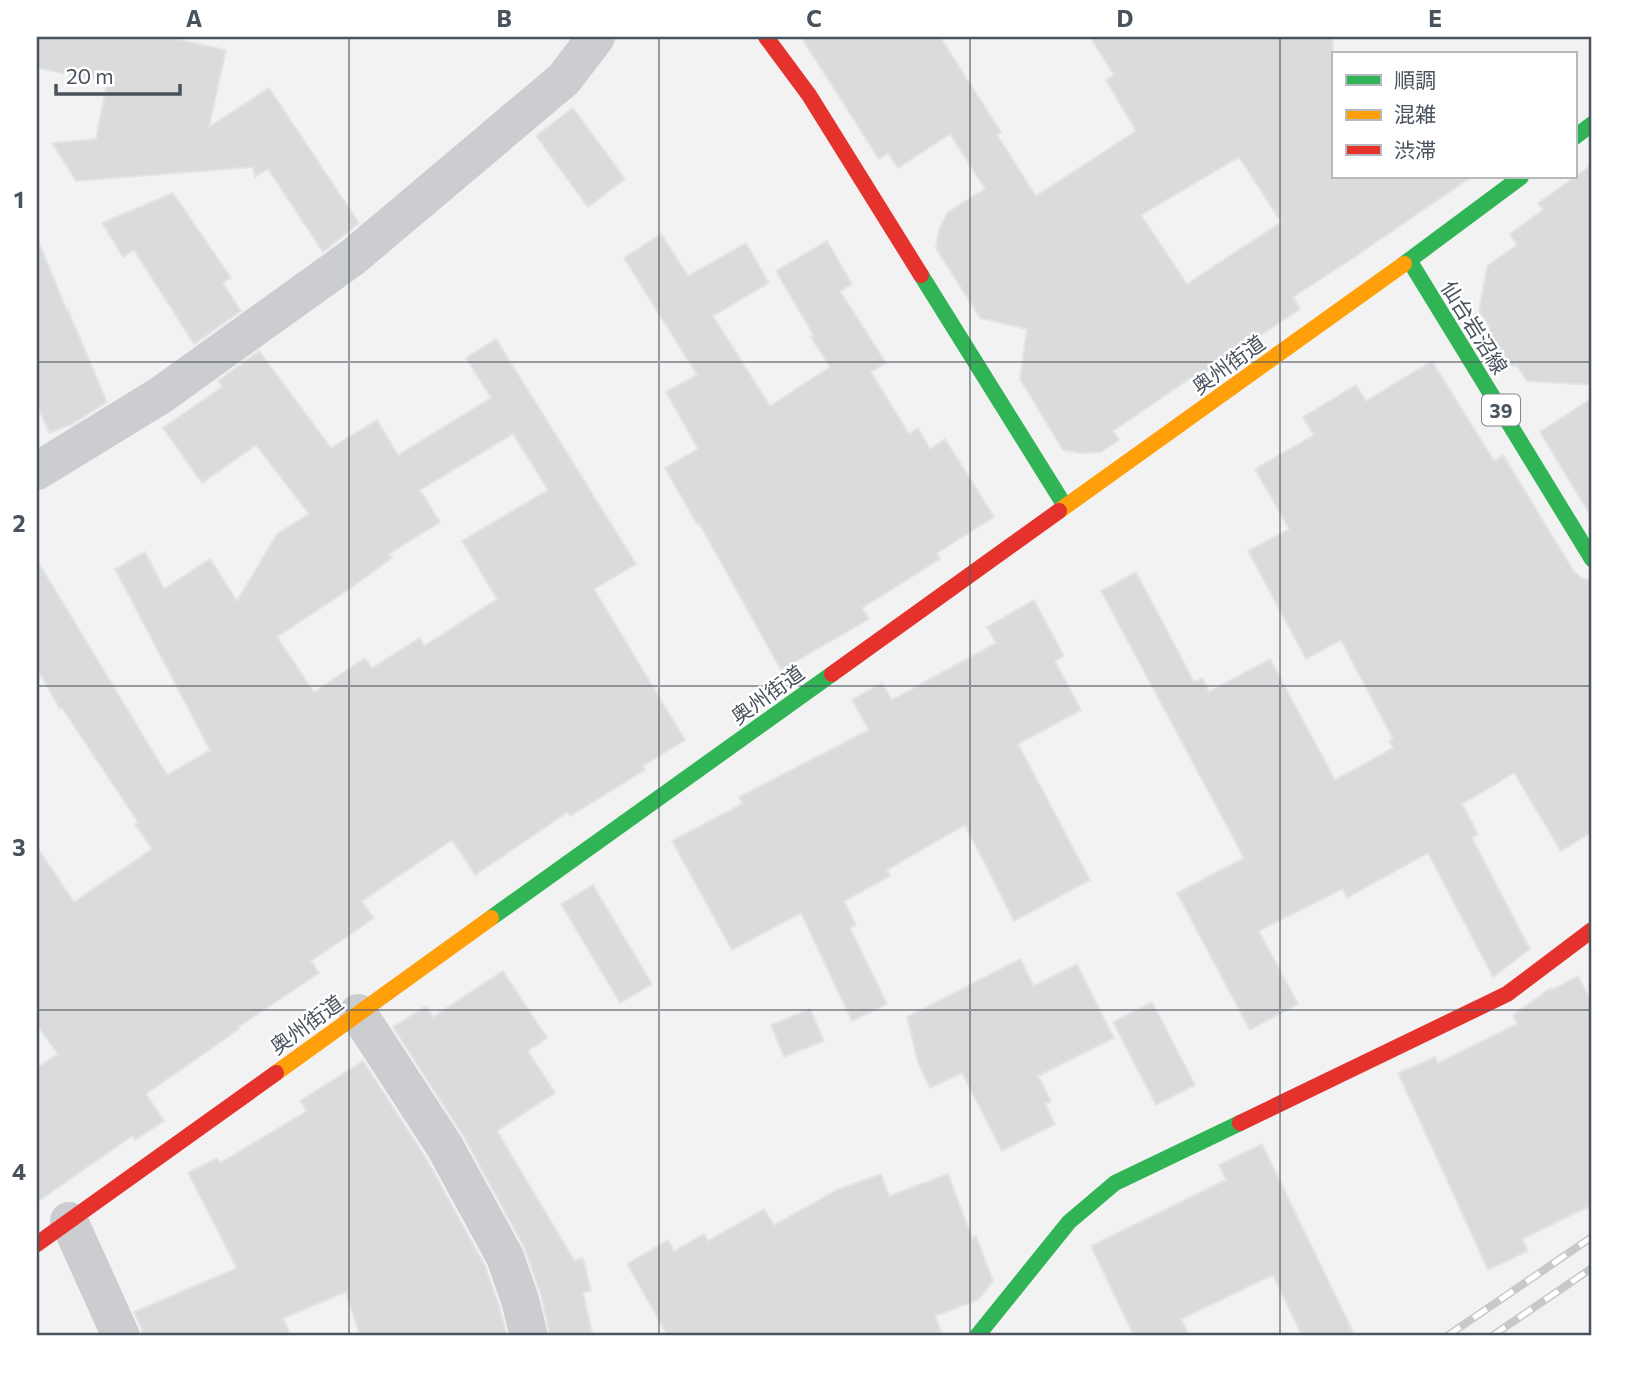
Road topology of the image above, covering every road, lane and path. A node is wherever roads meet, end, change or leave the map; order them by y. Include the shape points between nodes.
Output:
1 (596, 37) edge
2 (766, 37) edge
3 (1592, 124) edge
4 (1576, 136) edge
5 (1520, 178) edge
6 (1409, 260) junction
7 (37, 471) edge
8 (1065, 506) junction
9 (1592, 559) edge
10 (1592, 930) edge
11 (358, 1013) junction
12 (69, 1221) junction
13 (37, 1244) edge
14 (121, 1336) edge
15 (530, 1336) edge
16 (977, 1336) edge

1 - 7 street via 564,79 353,257 161,395
2 - 8 main road via 809,95
3 - 4 main road
5 - 6 main road, 奥州街道
6 - 8 main road, 奥州街道
6 - 9 main road, 仙台岩沼線 / 39
8 - 11 main road, 奥州街道
10 - 16 main road via 1507,994 1115,1183 1069,1222
11 - 12 main road, 奥州街道
11 - 15 street via 445,1147 505,1257
12 - 13 main road, 奥州街道
12 - 14 street

